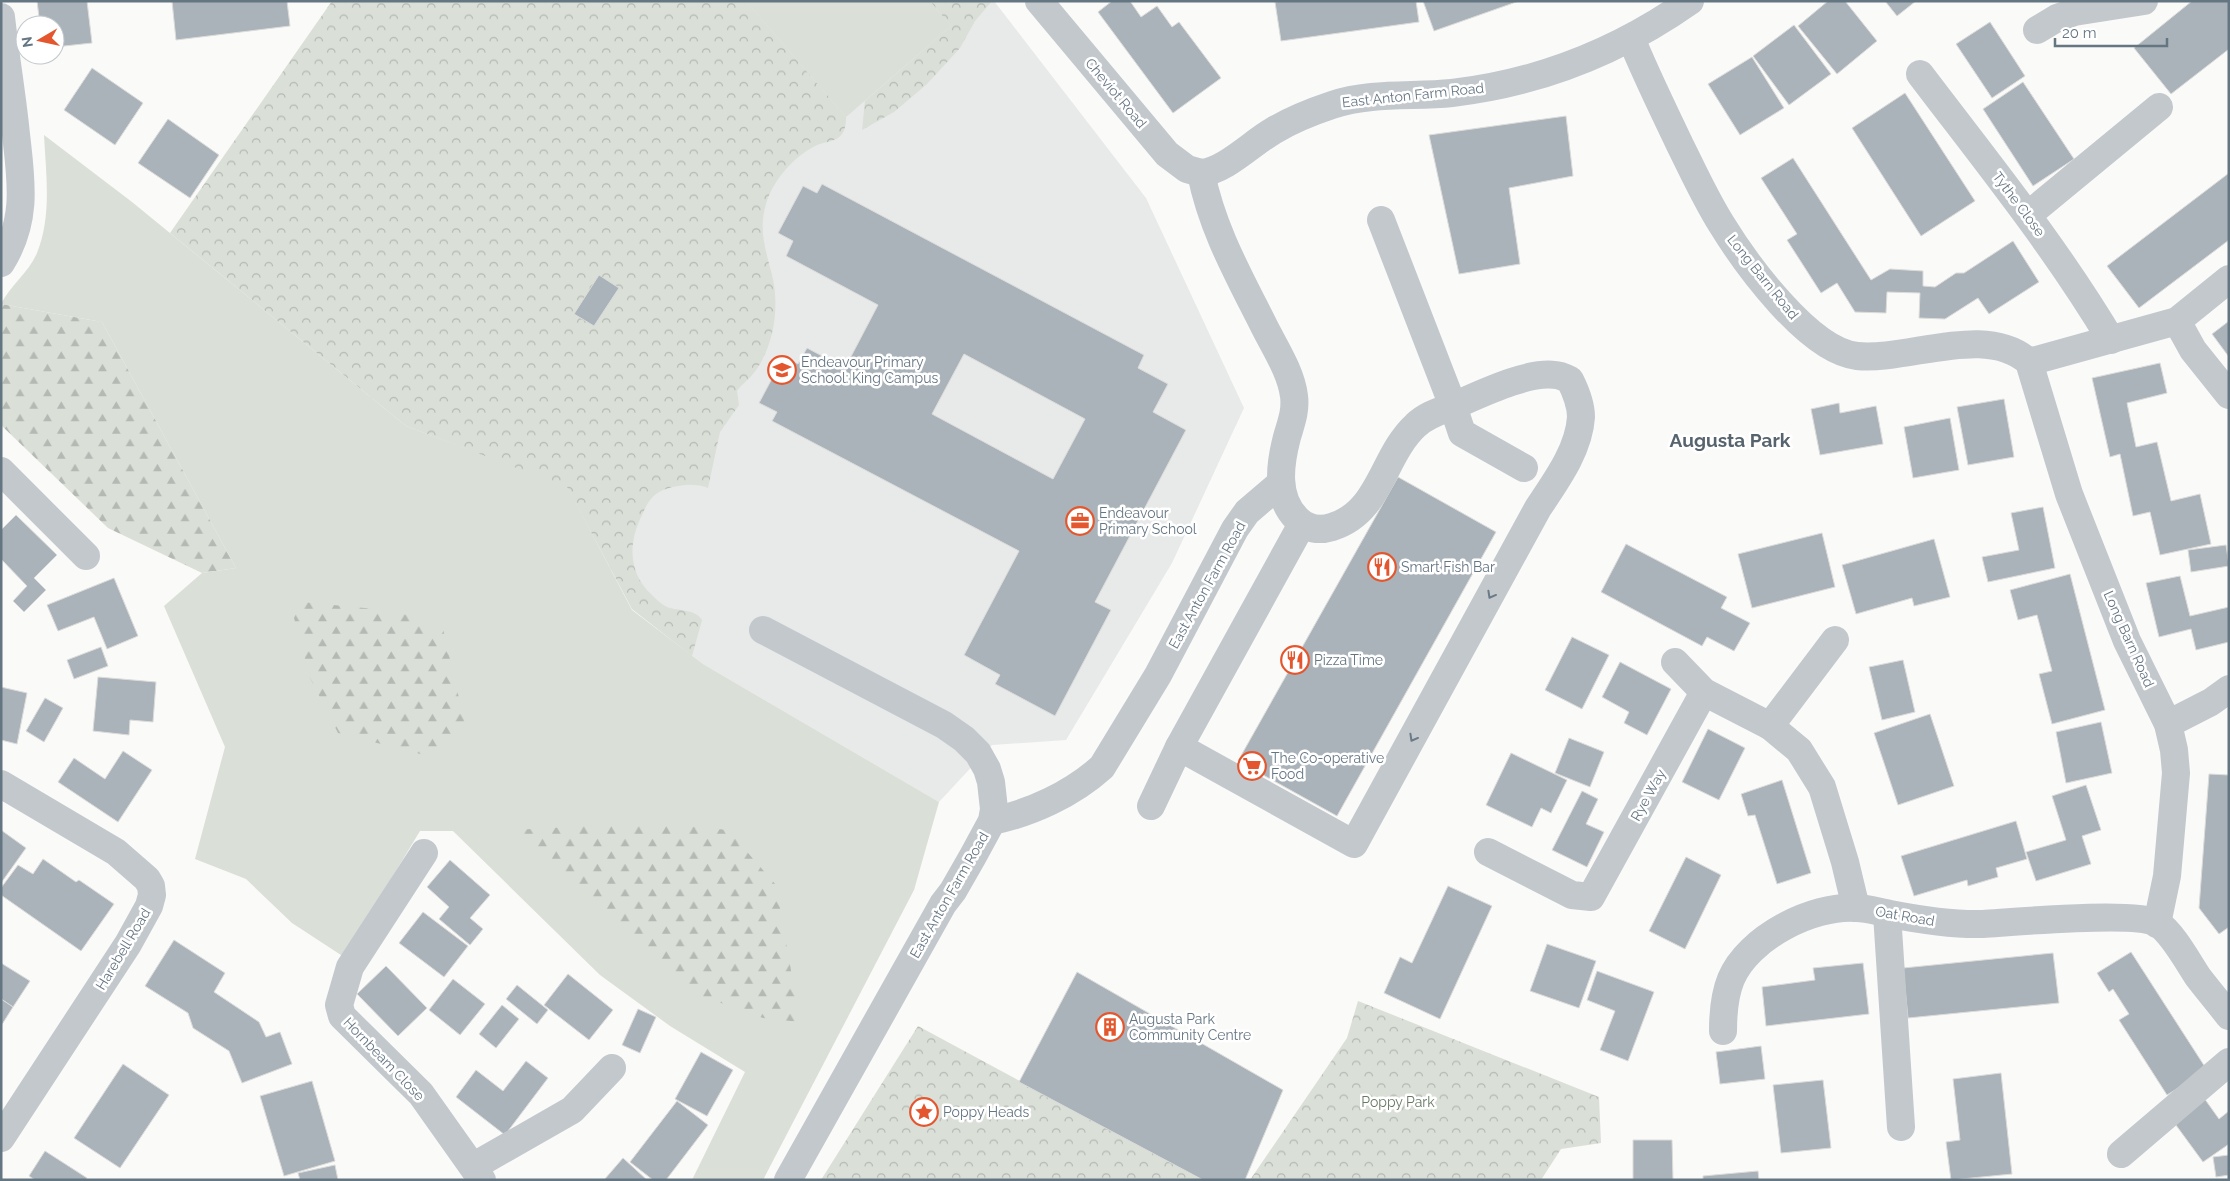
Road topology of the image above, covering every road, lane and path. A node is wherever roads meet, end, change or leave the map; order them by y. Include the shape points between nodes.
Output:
1 (1039, 1) edge
2 (1690, 1) edge
3 (2144, 1) edge
4 (1, 17) edge
5 (2037, 30) dead end
6 (1631, 38) junction
7 (1920, 74) dead end
8 (2159, 107) dead end
9 (1201, 173) junction
10 (2028, 215) junction
11 (1381, 220) dead end
12 (1, 263) edge
13 (2229, 279) edge
14 (2177, 321) junction
15 (2112, 340) junction
16 (2029, 362) junction
17 (2229, 396) edge
18 (1453, 406) junction
19 (1524, 468) dead end
20 (1, 471) edge
21 (1281, 483) junction
22 (1302, 524) junction
23 (86, 556) dead end
24 (763, 630) dead end
25 (1835, 640) dead end
26 (1675, 662) dead end
27 (2229, 689) edge
28 (1704, 692) junction
29 (2168, 724) junction
30 (1770, 726) junction
31 (1179, 747) junction
32 (1, 784) edge
33 (1151, 806) dead end
34 (992, 821) junction
35 (1488, 852) dead end
36 (424, 854) dead end
37 (1856, 908) junction
38 (1887, 914) junction
39 (2157, 924) junction
40 (2229, 1016) edge
41 (1723, 1031) dead end
42 (2229, 1062) edge
43 (612, 1068) dead end
44 (1901, 1127) dead end
45 (1, 1138) edge
46 (2121, 1154) dead end
47 (478, 1173) edge
48 (788, 1180) edge

1 - 9 street, Cheviot Road via 1167,154 1187,170
2 - 6 street, East Anton Farm Road
3 - 5 street via 2074,12
4 - 12 street via 22,194 16,230
6 - 9 street, East Anton Farm Road via 1550,72 1498,86 1450,93 1362,98 1332,105 1289,122 1224,164
6 - 16 street, Long Barn Road via 1652,87 1721,223 1783,306 1812,334 1854,356 1890,356 1982,345 2014,351
7 - 10 street, Tythe Close
8 - 10 street
9 - 21 street via 1221,240 1279,355 1294,396 1294,417 1282,460
10 - 15 street, Tythe Close
11 - 18 street
13 - 14 street
14 - 15 street
14 - 17 street via 2193,350
15 - 16 street
16 - 29 street, Long Barn Road via 2054,450 2088,545 2127,641
18 - 19 street via 1462,433
18 - 22 street via 1426,417 1407,434 1365,507 1355,516 1323,529
18 -> 31 street via 1496,387 1556,375 1570,380 1580,404 1579,431 1559,477 1538,508 1354,844
20 - 23 street
21 - 22 street via 1289,508
21 - 34 street, East Anton Farm Road via 1247,512 1235,529 1158,675 1102,767 1058,797 1008,818
22 - 31 street
24 - 34 street via 911,706 964,739 988,769 994,798
25 - 30 street
26 - 28 street
27 - 29 street
28 - 30 street
28 - 35 street, Rye Way via 1591,897 1572,895
29 - 39 street, Long Barn Road via 2176,773 2168,876
30 - 37 street via 1799,750 1822,787
31 - 33 street
32 - 45 street, Harebell Road via 116,852 147,879 152,895 128,944
34 - 48 street, East Anton Farm Road
36 - 47 street, Hornbeam Close via 350,967 340,1011 420,1094
37 - 38 street, Oat Road
37 - 41 street, Oat Road via 1804,917 1763,940 1745,955 1731,978 1724,1002
38 - 39 street, Oat Road via 1933,922 1976,924 2112,918 2143,919
38 - 44 street
39 - 40 street via 2172,938
42 - 46 street
43 - 47 street via 572,1110

